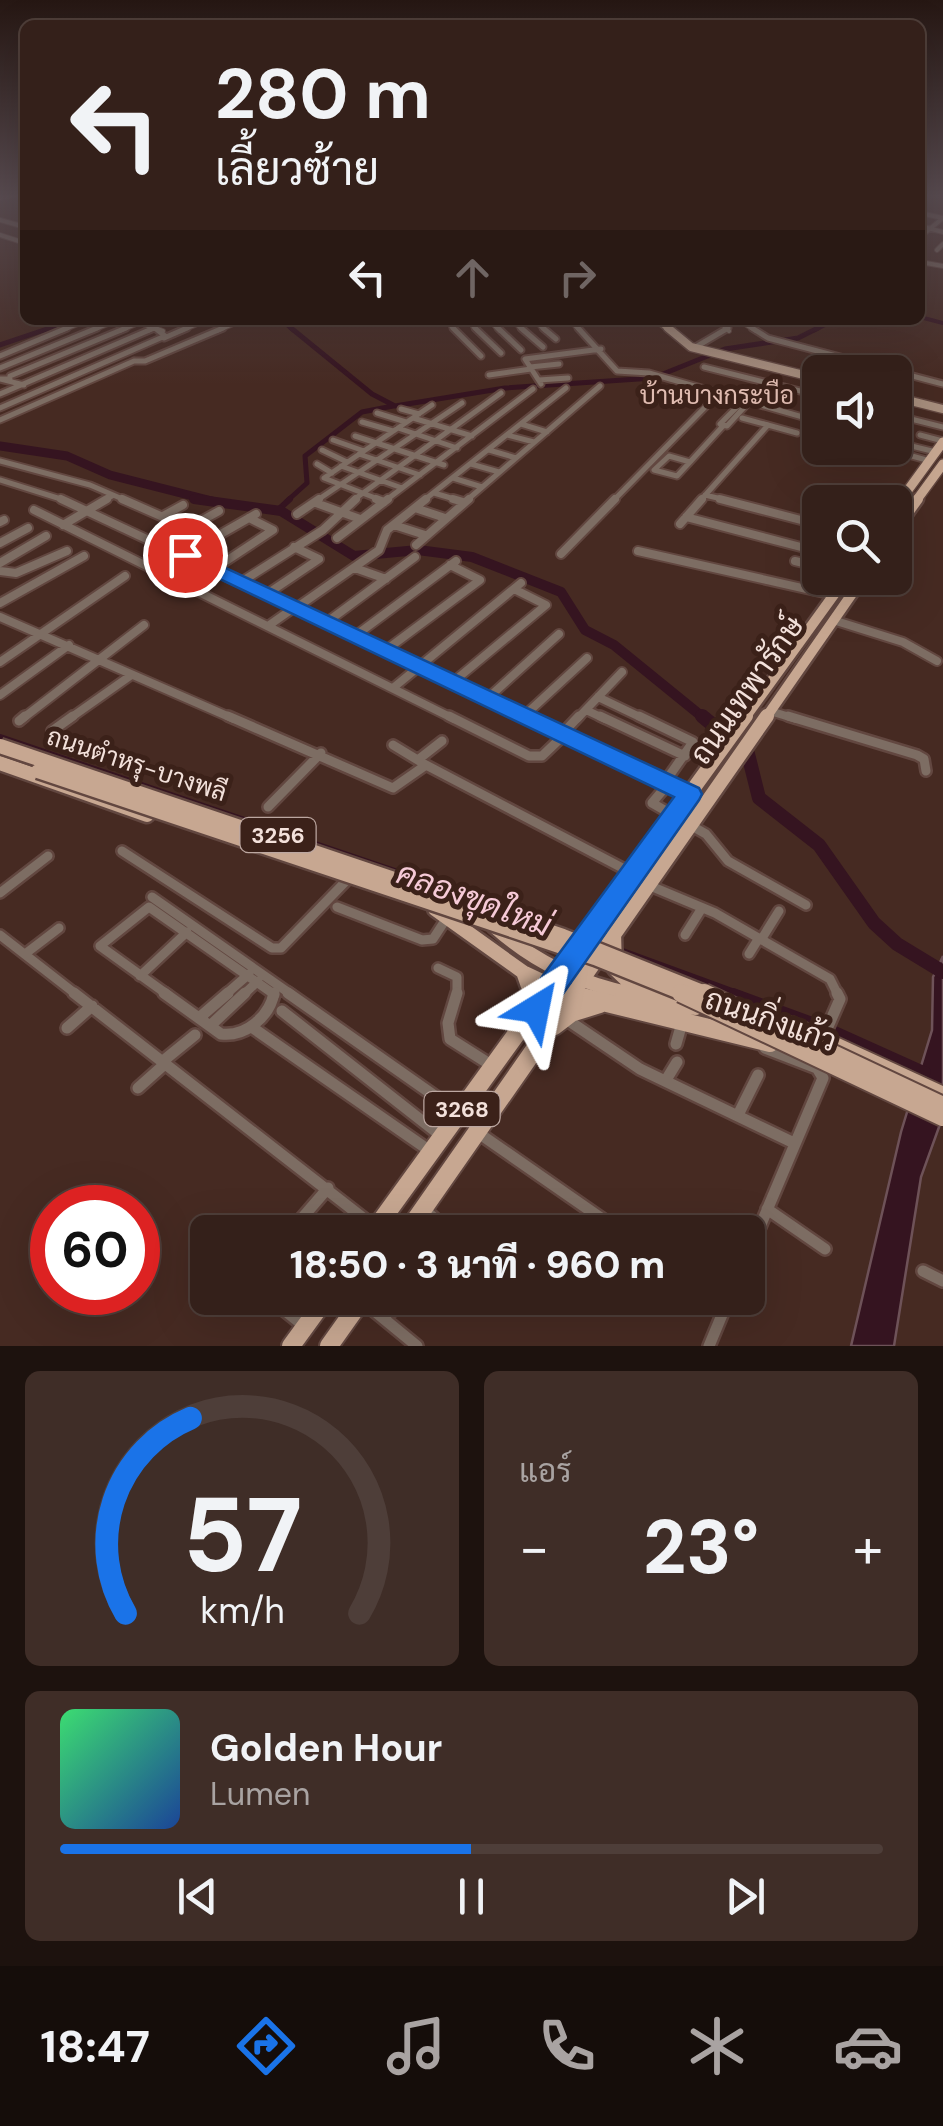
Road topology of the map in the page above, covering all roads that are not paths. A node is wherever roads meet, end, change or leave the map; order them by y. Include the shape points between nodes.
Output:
1 (75, 325) edge
2 (105, 325) edge
3 (125, 325) edge
4 (145, 325) edge
5 (195, 325) edge
6 (229, 325) edge
7 (459, 325) edge
8 (472, 325) edge
9 (496, 325) edge
10 (518, 325) edge
11 (539, 325) edge
12 (575, 325) edge
13 (664, 325) edge
14 (724, 325) edge
15 (749, 325) edge
16 (452, 327) joint
17 (154, 328) junction
18 (168, 337) junction
19 (810, 338) dead end
20 (186, 344) junction
21 (836, 344) dead end
22 (800, 346) junction
23 (694, 348) junction
24 (601, 349) junction
25 (521, 350) dead end
26 (862, 350) dead end
27 (502, 353) dead end
28 (827, 353) junction
29 (834, 355) edge
30 (857, 355) edge
31 (0, 356) edge
32 (481, 356) dead end
33 (552, 356) junction
34 (134, 361) junction
35 (559, 364) junction
36 (704, 367) dead end
37 (0, 368) edge
38 (530, 368) junction
39 (938, 371) dead end
40 (489, 375) dead end
41 (802, 375) edge
42 (912, 375) edge
43 (4, 378) edge
44 (929, 380) junction
45 (22, 384) junction
46 (943, 384) edge
47 (600, 386) dead end
48 (566, 388) dead end
49 (533, 389) dead end
50 (38, 391) junction
51 (802, 392) edge
52 (0, 394) edge
53 (718, 394) junction
54 (552, 398) junction
55 (518, 401) junction
56 (746, 401) junction
57 (912, 402) edge
58 (462, 403) dead end
59 (578, 405) junction
60 (432, 406) dead end
61 (482, 407) junction
62 (0, 408) edge
63 (401, 409) dead end
64 (943, 409) edge
65 (538, 411) junction
66 (448, 412) junction
67 (503, 412) junction
68 (377, 414) dead end
69 (802, 417) edge
70 (413, 418) junction
71 (467, 418) junction
72 (562, 418) junction
73 (742, 418) dead end
74 (912, 419) edge
75 (0, 420) edge
76 (918, 420) junction
77 (362, 422) dead end
78 (912, 422) edge
79 (432, 424) junction
80 (488, 424) junction
81 (521, 424) junction
82 (768, 425) junction
83 (943, 427) edge
84 (452, 429) junction
85 (395, 430) junction
86 (547, 432) junction
87 (796, 432) dead end
88 (416, 434) junction
89 (507, 435) junction
90 (920, 435) dead end
91 (355, 436) dead end
92 (472, 436) junction
93 (334, 440) dead end
94 (436, 441) junction
95 (943, 441) edge
96 (534, 442) junction
97 (376, 443) junction
98 (457, 448) junction
99 (396, 449) junction
100 (912, 449) edge
101 (322, 450) dead end
102 (489, 450) junction
103 (361, 452) junction
104 (912, 453) edge
105 (416, 455) junction
106 (933, 457) junction
107 (516, 458) junction
108 (379, 460) junction
109 (0, 461) edge
110 (317, 464) dead end
111 (344, 464) junction
112 (441, 464) junction
113 (471, 464) junction
114 (686, 467) junction
115 (399, 468) junction
116 (941, 469) edge
117 (332, 472) junction
118 (499, 472) junction
119 (361, 473) junction
120 (420, 475) junction
121 (452, 478) junction
122 (0, 480) edge
123 (382, 480) junction
124 (912, 485) edge
125 (341, 486) junction
126 (482, 487) junction
127 (402, 488) junction
128 (363, 494) junction
129 (434, 494) junction
130 (706, 495) junction
131 (112, 496) junction
132 (384, 502) junction
133 (464, 502) junction
134 (316, 503) junction
135 (184, 505) dead end
136 (415, 508) junction
137 (912, 508) edge
138 (34, 510) dead end
139 (219, 510) dead end
140 (86, 511) junction
141 (340, 511) junction
142 (298, 514) dead end
143 (164, 516) junction
144 (686, 517) junction
145 (445, 518) junction
146 (360, 519) junction
147 (802, 521) edge
148 (680, 524) dead end
149 (64, 525) junction
150 (394, 526) junction
151 (28, 528) dead end
152 (188, 528) junction
153 (425, 535) junction
154 (46, 536) dead end
155 (337, 538) dead end
156 (213, 539) junction
157 (0, 544) edge
158 (416, 545) dead end
159 (294, 547) junction
160 (802, 547) edge
161 (66, 550) dead end
162 (638, 551) dead end
163 (560, 554) dead end
164 (185, 555) junction
165 (84, 556) dead end
166 (415, 558) dead end
167 (795, 561) dead end
168 (0, 562) edge
169 (802, 563) edge
170 (357, 567) junction
171 (214, 569) junction
172 (0, 570) edge
173 (156, 571) junction
174 (126, 576) dead end
175 (386, 579) junction
176 (241, 582) junction
177 (802, 588) edge
178 (267, 594) junction
179 (833, 595) edge
180 (851, 595) edge
181 (0, 602) edge
182 (296, 608) junction
183 (0, 617) edge
184 (833, 620) junction
185 (12, 622) junction
186 (327, 622) junction
187 (144, 625) dead end
188 (268, 626) junction
189 (0, 630) edge
190 (42, 634) junction
191 (559, 634) dead end
192 (355, 636) junction
193 (797, 645) junction
194 (69, 646) junction
195 (386, 650) junction
196 (812, 650) junction
197 (587, 658) dead end
198 (98, 661) junction
199 (937, 661) dead end
200 (0, 662) edge
201 (419, 666) junction
202 (622, 672) dead end
203 (130, 676) junction
204 (453, 682) junction
205 (393, 688) junction
206 (0, 695) edge
207 (598, 697) junction
208 (488, 698) junction
209 (586, 710) junction
210 (770, 711) junction
211 (524, 716) junction
212 (19, 722) dead end
213 (52, 731) dead end
214 (563, 734) junction
215 (442, 741) dead end
216 (0, 745) edge
217 (393, 745) dead end
218 (321, 753) junction
219 (685, 756) junction
220 (0, 762) edge
221 (422, 762) junction
222 (926, 770) dead end
223 (34, 774) junction
224 (667, 783) junction
225 (690, 794) junction
226 (268, 808) dead end
227 (674, 816) junction
228 (690, 825) junction
229 (122, 850) dead end
230 (48, 856) dead end
231 (632, 873) junction
232 (347, 880) junction
233 (647, 885) junction
234 (0, 893) edge
235 (152, 896) dead end
236 (806, 905) dead end
237 (337, 908) dead end
238 (702, 908) junction
239 (779, 911) dead end
240 (448, 916) junction
241 (59, 928) dead end
242 (188, 932) junction
243 (614, 932) junction
244 (0, 935) edge
245 (684, 935) dead end
246 (760, 939) junction
247 (25, 954) junction
248 (749, 954) dead end
249 (438, 968) dead end
250 (530, 968) junction
251 (559, 975) junction
252 (140, 976) junction
253 (254, 977) junction
254 (579, 983) junction
255 (652, 998) junction
256 (601, 1004) junction
257 (92, 1006) junction
258 (536, 1009) junction
259 (282, 1012) dead end
260 (564, 1017) junction
261 (199, 1018) junction
262 (684, 1018) junction
263 (210, 1026) junction
264 (67, 1028) dead end
265 (253, 1028) junction
266 (826, 1032) junction
267 (741, 1033) junction
268 (195, 1034) dead end
269 (543, 1035) junction
270 (676, 1044) dead end
271 (164, 1062) junction
272 (677, 1062) dead end
273 (494, 1067) junction
274 (758, 1075) dead end
275 (666, 1080) junction
276 (138, 1088) dead end
277 (943, 1096) edge
278 (943, 1106) edge
279 (459, 1113) junction
280 (738, 1116) junction
281 (943, 1117) edge
282 (943, 1126) edge
283 (477, 1132) junction
284 (442, 1137) junction
285 (794, 1143) junction
286 (431, 1152) junction
287 (328, 1188) junction
288 (767, 1208) junction
289 (424, 1209) junction
290 (305, 1215) edge
291 (358, 1215) edge
292 (386, 1215) edge
293 (420, 1215) edge
294 (432, 1215) edge
295 (597, 1215) edge
296 (764, 1215) edge
297 (825, 1249) dead end
298 (923, 1271) dead end
299 (943, 1280) edge
300 (290, 1315) edge
301 (314, 1315) edge
302 (350, 1315) edge
303 (723, 1315) edge
304 (380, 1316) edge
305 (305, 1327) junction
306 (402, 1341) edge
307 (292, 1346) edge
308 (328, 1346) edge
309 (417, 1346) edge
310 (709, 1346) edge

1 - 31 street
2 - 37 street
3 - 43 street
4 - 17 street
5 - 18 street
6 - 20 street
7 - 16 street
8 - 27 street
9 - 25 street
10 - 11 street via 542,346 554,341
12 - 24 street
13 - 23 street
14 - 23 street via 730,330
15 - 22 street
16 - 32 street
17 - 45 street
17 - 50 street via 165,336
18 - 20 street
18 - 34 street via 126,356
19 - 22 street
20 - 34 street
21 - 28 street
22 - 28 street
23 - 41 street
24 - 33 street
24 - 53 street via 617,372
26 - 30 street
28 - 29 street
33 - 35 street
33 - 38 street via 525,359
34 - 75 street
35 - 38 street
35 - 38 street via 566,375 540,382
36 - 51 street
38 - 40 street
39 - 44 street
42 - 44 street
43 - 45 street
44 - 46 street
45 - 50 street
45 - 52 street
47 - 59 street
48 - 54 street
49 - 55 street
50 - 62 street
53 - 56 street
53 - 163 street
54 - 59 street
54 - 65 street
55 - 61 street via 499,394
55 - 67 street
56 - 69 street
56 - 114 street
57 - 64 street
58 - 66 street
59 - 72 street
60 - 70 street
61 - 67 street
61 - 71 street
63 - 70 street
65 - 72 street
65 - 81 street
66 - 71 street
66 - 79 street
67 - 80 street
68 - 70 street
70 - 79 street
70 - 85 street
71 - 80 street
71 - 84 street
72 - 86 street
73 - 82 street
74 - 76 street
76 - 78 street
76 - 83 street
77 - 85 street
79 - 84 street
79 - 88 street
80 - 92 street
81 - 86 street
81 - 89 street
82 - 87 street
82 - 130 street
84 - 92 street
84 - 94 street
85 - 88 street
85 - 97 street
86 - 96 street
88 - 94 street
88 - 99 street
89 - 96 street
89 - 102 street
90 - 95 street
91 - 97 street
92 - 98 street
93 - 103 street
94 - 98 street
94 - 105 street
95 - 106 main road
96 - 107 street
97 - 99 street
97 - 103 street
98 - 112 street
99 - 105 street
99 - 108 street
100 - 106 street
101 - 111 street
102 - 107 street
102 - 113 street
103 - 108 street
103 - 111 street
104 - 106 street
105 - 112 street
105 - 115 street
106 - 124 main road
107 - 118 street
108 - 115 street
108 - 119 street
109 - 131 street
110 - 117 street
111 - 117 street
111 - 119 street
112 - 120 street
113 - 118 street
113 - 121 street
114 - 114 street via 662,463 669,456
115 - 120 street
115 - 123 street
116 - 137 main road
117 - 125 street via 324,480
118 - 126 street
119 - 123 street
119 - 125 street
120 - 127 street
121 - 126 street
121 - 129 street
122 - 140 street
123 - 127 street
123 - 128 street
125 - 128 street
125 - 134 street
126 - 133 street
127 - 132 street
128 - 132 street
128 - 141 street
129 - 133 street
129 - 136 street
130 - 144 street
130 - 147 street
131 - 140 street
131 - 143 street
132 - 146 street
133 - 145 street
134 - 141 street
134 - 142 street
135 - 143 street
136 - 145 street
136 - 150 street
138 - 149 street
139 - 152 street
140 - 149 street
140 - 164 street
141 - 146 street
141 - 159 street
143 - 152 street
144 - 148 street
144 - 160 street
145 - 153 street
146 - 155 street
149 - 173 street
150 - 153 street
150 - 170 street
151 - 157 street
152 - 156 street
153 - 158 street
154 - 168 street
156 - 164 street
156 - 171 street via 253,516 272,530
159 - 176 street
159 - 178 street via 319,559
161 - 172 street via 16,572
162 - 177 street
164 - 171 street
164 - 173 street
165 - 181 street
166 - 175 street
167 - 169 street
170 - 175 street
170 - 182 street
171 - 176 street
173 - 188 street
174 - 190 street
175 - 186 street
176 - 178 street
178 - 182 street
179 - 193 main road, ถนนเทพารักษ์ / 3268
180 - 184 main road, ถนนเทพารักษ์ / 3268
182 - 186 street
182 - 188 street
183 - 185 street
184 - 196 main road, ถนนเทพารักษ์ / 3268
184 - 199 street via 903,642
185 - 189 street
185 - 190 street
186 - 192 street
187 - 198 street
188 - 205 street
190 - 194 street
190 - 200 street
191 - 208 street
192 - 195 street
192 - 195 street via 453,564 480,580
193 - 196 street
193 - 225 main road, ถนนเทพารักษ์ / 3268
194 - 198 street
194 - 206 street
195 - 201 street
196 - 210 main road, ถนนเทพารักษ์ / 3268
197 - 211 street
198 - 203 street
198 - 212 street
201 - 204 street
201 - 204 street via 518,586 546,605
201 - 205 street
202 - 207 street
203 - 213 street
203 - 218 street
204 - 208 street
205 - 214 street via 534,758
207 - 209 street
207 - 219 street via 689,738
208 - 211 street
209 - 214 street
209 - 219 street
210 - 222 street via 917,756
210 - 228 main road, ถนนเทพารักษ์ / 3268
211 - 214 street
214 - 224 street
215 - 221 street
216 - 250 main road, ถนนตำหรุ-บางพลี / 3256, bridge via 452,895 479,912
216 - 278 main road, 3256, bridge via 562,936 712,996
217 - 221 street
218 - 221 street via 397,789
218 - 226 street
219 - 224 street
220 - 223 main road, ถนนตำหรุ-บางพลี / 3256
221 - 231 street
223 - 232 main road, ถนนตำหรุ-บางพลี / 3256, bridge
223 - 281 main road, 3256, bridge via 578,952 724,1010
224 - 225 street
224 - 227 street via 652,803
225 - 227 main road, ถนนเทพารักษ์ / 3268
227 - 231 main road, ถนนเทพารักษ์ / 3268
228 - 233 main road, ถนนเทพารักษ์ / 3268
228 - 236 street via 728,860
229 - 232 street via 272,948 281,948
230 - 234 street
231 - 251 main road, ถนนเทพารักษ์ / 3268, bridge
232 - 240 main road, ถนนตำหรุ-บางพลี / 3256
233 - 238 street
233 - 243 main road, ถนนเทพารักษ์ / 3268
235 - 279 street
237 - 240 street via 422,940 433,939
238 - 245 street
238 - 246 street
239 - 246 street
240 - 250 main road, ถนนตำหรุ-บางพลี / 3256
241 - 247 street
242 - 252 street
242 - 252 street via 146,907 103,941 100,946
242 - 253 street
243 - 254 main road, ถนนเทพารักษ์ / 3268
243 - 255 main road via 618,976
244 - 247 street
246 - 248 street
246 - 266 street via 830,979 840,999
247 - 257 street
249 - 273 street via 458,977 460,987 446,1018 450,1039
250 - 251 main road, ถนนตำหรุ-บางพลี / 3256
250 - 251 main road
250 - 258 main road
251 - 254 main road, ถนนตำหรุ-บางพลี / 3256
251 - 258 main road, ถนนเทพารักษ์ / 3268
252 - 261 street
253 - 261 street
253 - 263 street
253 - 265 street via 276,994
254 - 255 main road, ถนนกิ่งแก้ว / 3256
254 - 256 main road, ถนนกิ่งแก้ว / 3256
254 - 269 main road, ถนนเทพารักษ์ / 3268
255 - 266 main road, ถนนกิ่งแก้ว / 3256
256 - 260 main road
256 - 262 main road, ถนนกิ่งแก้ว / 3256
257 - 264 street
257 - 271 street
258 - 273 main road, ถนนเทพารักษ์ / 3268
259 - 284 street
260 - 269 main road
260 - 275 street
261 - 263 street
262 - 267 main road, ถนนกิ่งแก้ว / 3256
262 - 270 street
263 - 265 street via 229,1036
265 - 286 street
266 - 277 main road, ถนนกิ่งแก้ว / 3256
267 - 282 main road, ถนนกิ่งแก้ว / 3256, bridge via 816,1061
267 - 285 street via 822,1072
268 - 271 street
269 - 283 main road, ถนนเทพารักษ์ / 3268
271 - 276 street
271 - 287 street
272 - 275 street
273 - 279 main road, ถนนเทพารักษ์ / 3268
274 - 280 street
275 - 280 street
279 - 284 main road, ถนนเทพารักษ์ / 3268
280 - 285 street
283 - 289 main road, ถนนเทพารักษ์ / 3268
283 - 295 street
284 - 286 main road, ถนนเทพารักษ์ / 3268
285 - 288 street
286 - 292 main road, ถนนเทพารักษ์ / 3268
287 - 290 street
287 - 291 street
288 - 296 street
288 - 297 street
289 - 293 main road, ถนนเทพารักษ์ / 3268
289 - 294 street
298 - 299 street
300 - 305 street
301 - 305 main road
302 - 308 main road
303 - 310 street
304 - 306 street
305 - 307 main road
306 - 309 street

